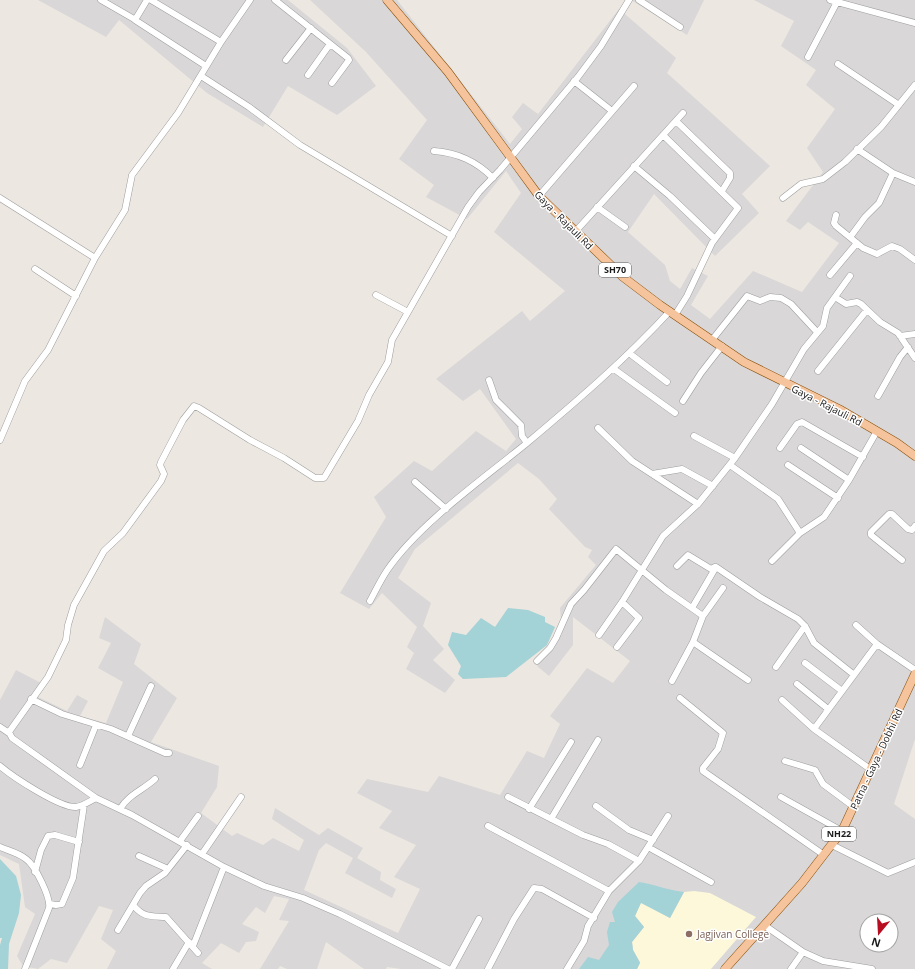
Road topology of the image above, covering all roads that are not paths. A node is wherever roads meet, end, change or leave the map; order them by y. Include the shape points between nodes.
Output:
1 (101, 0) edge
2 (147, 0) edge
3 (151, 0) edge
4 (250, 0) edge
5 (275, 0) edge
6 (387, 0) edge
7 (630, 0) edge
8 (639, 0) edge
9 (830, 0) edge
10 (837, 2) junction
11 (134, 19) junction
12 (915, 23) edge
13 (680, 27) dead end
14 (310, 28) junction
15 (221, 42) junction
16 (330, 44) junction
17 (808, 57) dead end
18 (286, 60) dead end
19 (838, 64) dead end
20 (206, 66) junction
21 (308, 74) dead end
22 (201, 76) junction
23 (574, 81) junction
24 (332, 83) dead end
25 (915, 85) edge
26 (634, 86) dead end
27 (899, 105) junction
28 (612, 111) junction
29 (683, 113) dead end
30 (676, 121) junction
31 (663, 135) junction
32 (857, 149) junction
33 (434, 151) dead end
34 (510, 157) junction
35 (634, 166) junction
36 (893, 173) junction
37 (493, 178) junction
38 (915, 182) edge
39 (722, 191) junction
40 (539, 196) junction
41 (0, 198) edge
42 (783, 198) dead end
43 (597, 206) junction
44 (836, 215) dead end
45 (625, 227) dead end
46 (575, 232) junction
47 (452, 236) junction
48 (851, 236) junction
49 (715, 239) junction
50 (857, 243) junction
51 (96, 258) junction
52 (915, 260) edge
53 (35, 269) dead end
54 (830, 275) dead end
55 (850, 276) dead end
56 (376, 295) dead end
57 (76, 296) junction
58 (835, 297) junction
59 (867, 310) junction
60 (408, 312) junction
61 (672, 313) junction
62 (818, 332) junction
63 (915, 334) edge
64 (900, 336) junction
65 (712, 340) junction
66 (722, 346) junction
67 (908, 347) junction
68 (629, 353) junction
69 (915, 358) edge
70 (614, 369) junction
71 (818, 371) dead end
72 (489, 380) dead end
73 (667, 382) dead end
74 (784, 382) junction
75 (878, 396) dead end
76 (683, 401) dead end
77 (675, 413) dead end
78 (598, 428) dead end
79 (877, 431) junction
80 (694, 436) dead end
81 (0, 440) edge
82 (527, 443) junction
83 (780, 448) dead end
84 (801, 448) dead end
85 (915, 456) edge
86 (862, 457) junction
87 (735, 458) junction
88 (730, 465) junction
89 (788, 465) dead end
90 (652, 474) junction
91 (850, 480) junction
92 (415, 482) dead end
93 (713, 486) junction
94 (838, 498) junction
95 (698, 504) junction
96 (446, 509) junction
97 (915, 526) edge
98 (800, 534) junction
99 (902, 560) dead end
100 (772, 561) dead end
101 (677, 566) dead end
102 (715, 567) junction
103 (641, 570) junction
104 (723, 588) dead end
105 (370, 601) dead end
106 (622, 602) junction
107 (692, 608) junction
108 (703, 616) junction
109 (856, 625) dead end
110 (805, 626) junction
111 (599, 635) dead end
112 (693, 642) junction
113 (877, 644) junction
114 (617, 646) dead end
115 (537, 661) dead end
116 (805, 663) dead end
117 (776, 667) dead end
118 (853, 674) junction
119 (915, 675) edge
120 (748, 680) dead end
121 (672, 681) dead end
122 (797, 684) dead end
123 (151, 686) dead end
124 (842, 691) junction
125 (680, 698) dead end
126 (31, 699) junction
127 (782, 700) dead end
128 (828, 709) junction
129 (96, 725) junction
130 (0, 727) edge
131 (814, 729) junction
132 (9, 733) junction
133 (128, 736) junction
134 (598, 740) dead end
135 (571, 742) dead end
136 (169, 752) dead end
137 (785, 762) dead end
138 (80, 765) dead end
139 (0, 766) edge
140 (870, 769) junction
141 (155, 779) dead end
142 (781, 796) dead end
143 (241, 797) dead end
144 (508, 797) dead end
145 (96, 798) junction
146 (84, 805) junction
147 (596, 806) dead end
148 (854, 806) junction
149 (529, 808) junction
150 (120, 809) junction
151 (198, 816) dead end
152 (668, 816) dead end
153 (551, 820) junction
154 (488, 826) dead end
155 (842, 831) junction
156 (653, 840) junction
157 (180, 841) junction
158 (79, 842) junction
159 (187, 845) junction
160 (832, 845) junction
161 (0, 847) edge
162 (648, 847) junction
163 (202, 854) junction
164 (824, 855) junction
165 (138, 856) dead end
166 (639, 860) junction
167 (915, 862) edge
168 (224, 867) junction
169 (168, 869) junction
170 (35, 872) junction
171 (711, 882) dead end
172 (609, 891) junction
173 (50, 904) junction
174 (133, 905) junction
175 (594, 918) junction
176 (479, 919) dead end
177 (764, 925) junction
178 (118, 930) dead end
179 (191, 944) junction
180 (803, 952) junction
181 (198, 953) dead end
182 (842, 967) edge
183 (727, 968) edge
184 (25, 969) edge
185 (173, 969) edge
186 (448, 969) edge
187 (452, 969) edge
188 (488, 969) edge
189 (567, 969) edge
190 (792, 969) edge
191 (870, 969) edge

1 - 11 street
2 - 11 street
3 - 15 street
4 - 15 street
5 - 14 street
6 - 34 main road, Gaya - Rajauli Rd / SH70 via 448,72
7 - 23 street via 601,46
8 - 13 street
9 - 10 street
10 - 12 street
10 - 17 street
11 - 20 street
14 - 16 street
14 - 18 street
15 - 20 street
16 - 21 street
16 - 24 street via 349,60
19 - 27 street
20 - 22 street
22 - 47 street via 249,107 300,145
22 - 51 street via 168,127 135,170 128,188 125,210
23 - 28 street
23 - 34 street
25 - 27 street
26 - 28 street
27 - 32 street via 881,127
28 - 40 street
29 - 30 street
30 - 31 street
30 - 39 street via 730,173 730,178
31 - 35 street
31 - 39 street
32 - 36 street
32 - 42 street via 827,176 801,184
33 - 37 street via 471,160
34 - 37 street
34 - 40 main road, Gaya - Rajauli Rd / SH70
35 - 43 street
35 - 49 street
36 - 38 street
36 - 48 street via 879,204
37 - 47 street via 468,207
39 - 49 street via 738,208 734,217
40 - 46 main road, Gaya - Rajauli Rd / SH70
41 - 51 street
43 - 45 street
43 - 46 street
44 - 48 street via 836,226
46 - 61 main road, Gaya - Rajauli Rd / SH70 via 623,277
47 - 60 street
48 - 50 street
49 - 61 street via 687,296
50 - 52 street via 877,254 888,247 897,247
50 - 54 street
51 - 57 street
53 - 57 street
55 - 58 street
56 - 60 street
57 - 81 street via 48,350 25,381
58 - 59 street via 846,304 859,302
58 - 62 street via 827,308 825,322
59 - 64 street
59 - 71 street
60 - 126 street via 390,343 388,362 358,421 321,479 315,478 199,408 194,406 190,409 161,462 164,474 161,481 123,533 101,556 74,605 61,651 48,677
61 - 65 main road, Gaya - Rajauli Rd / SH70
61 - 68 street
62 - 65 street via 781,298 770,297 760,301 747,296
62 - 74 street via 804,349
63 - 64 street
64 - 67 street
65 - 66 main road, Gaya - Rajauli Rd / SH70
66 - 74 main road, Gaya - Rajauli Rd / SH70 via 757,369
66 - 76 street
67 - 69 street
67 - 75 street
68 - 70 street
68 - 73 street
70 - 77 street
70 - 82 street
72 - 82 street via 496,400 520,425 522,436
74 - 79 main road, Gaya - Rajauli Rd / SH70
74 - 87 street
78 - 90 street via 632,462
79 - 85 main road, Gaya - Rajauli Rd / SH70
79 - 86 street
80 - 87 street
82 - 96 street
83 - 86 street via 797,424 802,422
84 - 91 street
86 - 91 street
87 - 88 street
88 - 93 street
88 - 98 street via 778,499
89 - 94 street
90 - 93 street via 682,468
90 - 95 street
91 - 94 street
92 - 96 street
93 - 95 street
94 - 98 street via 820,522
95 - 103 street via 663,536
96 - 105 street via 409,544 388,569
97 - 99 street via 912,530 908,529 889,514 871,532 871,535
98 - 100 street
101 - 102 street via 688,555 711,569
102 - 107 street
102 - 110 street via 798,619
103 - 106 street
103 - 107 street
103 - 115 street via 619,550 614,550 571,604 556,638
104 - 108 street
106 - 111 street
106 - 114 street via 639,618
107 - 108 street
108 - 112 street
109 - 113 street
110 - 117 street
110 - 118 street via 814,642
112 - 120 street
112 - 121 street
113 - 118 street
113 - 119 street
116 - 124 street
118 - 124 street
119 - 140 main road, Patna - Gaya - Dobhi Rd / NH22
122 - 128 street
123 - 133 street
124 - 128 street
125 - 164 street via 723,733 720,746 703,771
126 - 129 street via 62,714
126 - 132 street via 10,727
127 - 131 street
128 - 131 street
129 - 133 street
129 - 138 street
130 - 132 street
131 - 140 street
132 - 145 street via 12,738
133 - 136 street via 165,753
134 - 153 street
135 - 149 street
137 - 148 street via 814,770 823,784
139 - 146 street via 14,778 64,804 76,807
140 - 148 main road, Patna - Gaya - Dobhi Rd / NH22
141 - 150 street via 128,797
142 - 155 street
143 - 163 street
144 - 149 street
145 - 146 street
145 - 150 street
146 - 158 street
147 - 156 street via 629,830
148 - 155 main road, Patna - Gaya - Dobhi Rd / NH22
149 - 153 street
150 - 157 street
151 - 157 street
152 - 156 street
153 - 166 street
154 - 172 street
155 - 160 main road, Patna - Gaya - Dobhi Rd / NH22
156 - 162 street
157 - 159 street
158 - 170 street via 54,835 48,836
158 - 173 street via 73,878 65,900 60,905
159 - 163 street
159 - 169 street
160 - 164 main road, Patna - Gaya - Dobhi Rd / NH22
160 - 167 street via 888,873
161 - 170 street via 26,858
162 - 166 street
162 - 171 street
163 - 168 street
164 - 177 main road, Patna - Gaya - Dobhi Rd / NH22
165 - 169 street
166 - 172 street
168 - 179 street
168 - 186 street via 264,886 303,898 340,914
169 - 174 street via 161,877 146,886
170 - 173 street
172 - 175 street
173 - 184 street
174 - 178 street
174 - 179 street via 139,912 151,917 166,917
175 - 188 street via 542,889 534,888 514,919
175 - 189 street via 587,928 579,952
176 - 187 street
177 - 180 street
177 - 183 main road, Patna - Gaya - Dobhi Rd / NH22
179 - 181 street
179 - 185 street
180 - 182 street
180 - 190 street
182 - 191 street

